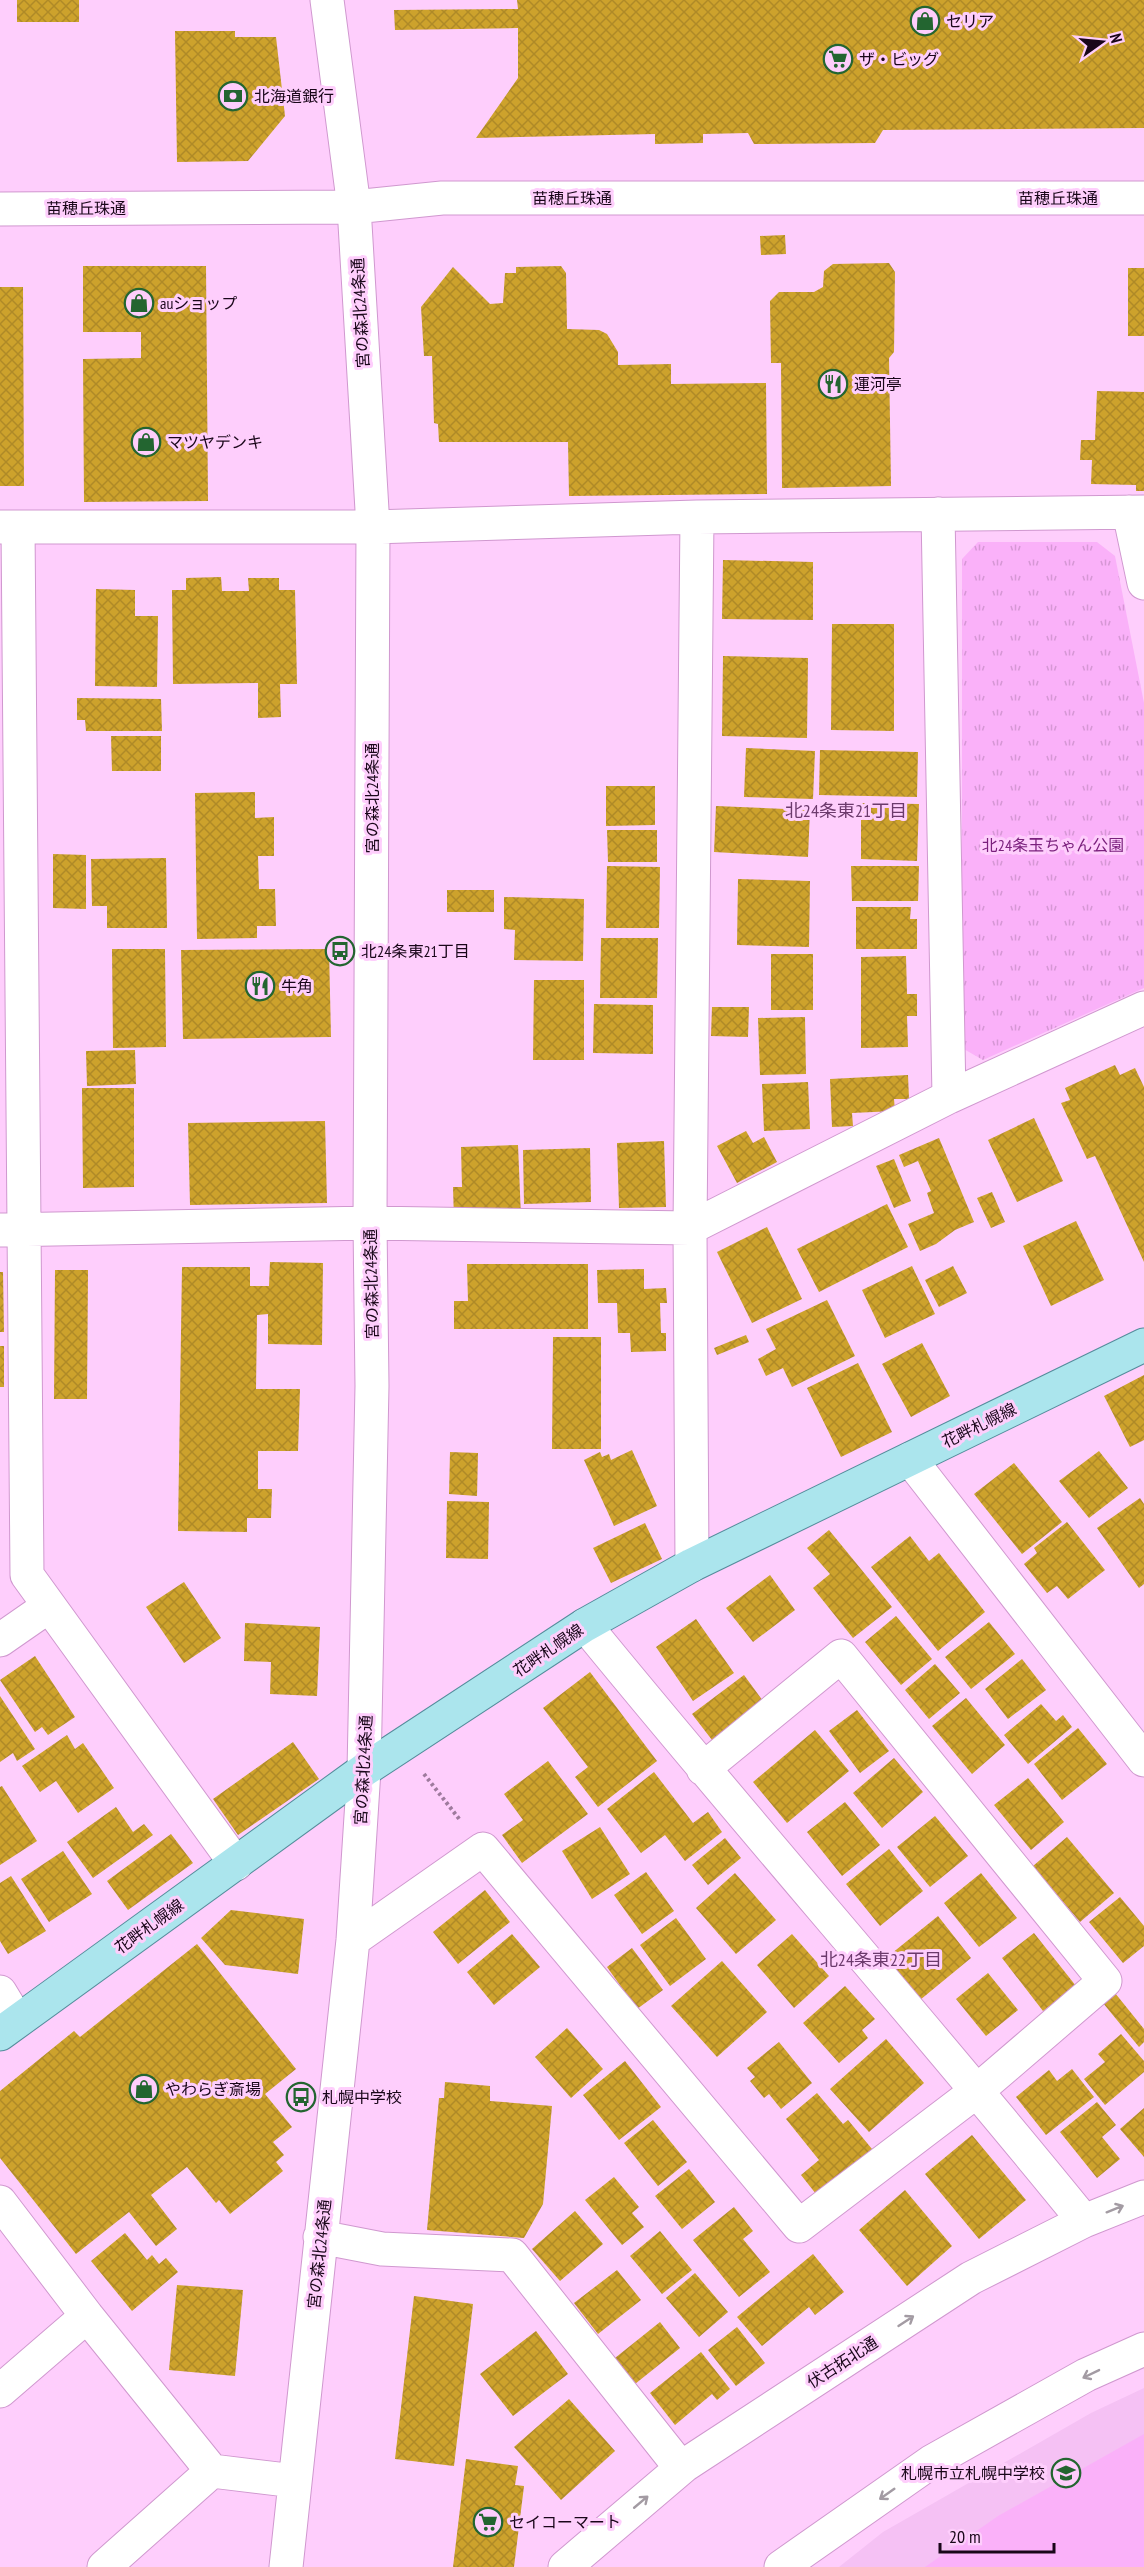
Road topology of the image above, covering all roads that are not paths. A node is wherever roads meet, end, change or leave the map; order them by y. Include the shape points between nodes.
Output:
1 (327, 0) edge
2 (1144, 198) edge
3 (354, 207) junction
4 (0, 209) edge
5 (1137, 512) edge
6 (938, 514) junction
7 (697, 517) junction
8 (9, 527) edge
9 (373, 527) junction
10 (1144, 583) edge
11 (1144, 1008) edge
12 (949, 1097) junction
13 (370, 1223) junction
14 (690, 1228) junction
15 (13, 1230) edge
16 (1144, 1345) edge
17 (12, 1418) edge
18 (910, 1459) junction
19 (692, 1565) junction
20 (49, 1606) junction
21 (585, 1625) junction
22 (0, 1640) edge
23 (1144, 1760) edge
24 (703, 1769) junction
25 (364, 1770) junction
26 (236, 1864) junction
27 (353, 1941) junction
28 (0, 1992) edge
29 (9, 2027) edge
30 (978, 2090) junction
31 (1144, 2197) edge
32 (0, 2202) edge
33 (1084, 2221) junction
34 (320, 2237) junction
35 (87, 2316) junction
36 (1144, 2349) edge
37 (0, 2391) edge
38 (681, 2468) junction
39 (212, 2471) junction
40 (295, 2481) junction
41 (104, 2567) edge
42 (286, 2567) edge
43 (565, 2567) edge
44 (781, 2567) edge

1 - 3 street, 宮の森北24条通
2 - 3 street, 苗穂丘珠通 via 442,198
3 - 4 street, 苗穂丘珠通
3 - 9 street, 宮の森北24条通
5 - 6 street
5 - 10 street
6 - 7 street
6 - 12 street
7 - 9 street
7 - 14 street
8 - 9 street
8 - 15 street
9 - 13 street, 宮の森北24条通
11 - 12 street
12 - 14 street
13 - 14 street
13 - 15 street
13 - 25 street, 宮の森北24条通 via 372,1386
14 - 19 street
15 - 17 street
16 - 18 main road, 花畔札幌線
17 - 20 street via 27,1575
18 - 19 main road, 花畔札幌線
18 - 23 street
19 - 21 main road, 花畔札幌線
20 - 22 street
20 - 26 street
21 - 24 street
21 - 25 main road, 花畔札幌線
24 - 30 street
24 - 30 street via 841,1656 1105,1981
25 - 26 main road, 花畔札幌線
25 - 27 street, 宮の森北24条通
26 - 29 main road, 花畔札幌線
27 - 30 street via 483,1849 800,2226
27 - 34 street, 宮の森北24条通
28 - 29 street
30 - 33 street
33 -> 31 street, 伏古拓北通
32 - 35 street
38 -> 33 street, 伏古拓北通 via 971,2278
34 - 38 street via 382,2249 512,2254
34 - 40 street, 宮の森北24条通
35 - 37 street
35 - 39 street
36 -> 44 street via 1086,2375 932,2462
43 -> 38 street, 伏古拓北通
39 - 40 street
39 - 41 street
40 - 42 street, 宮の森北24条通

